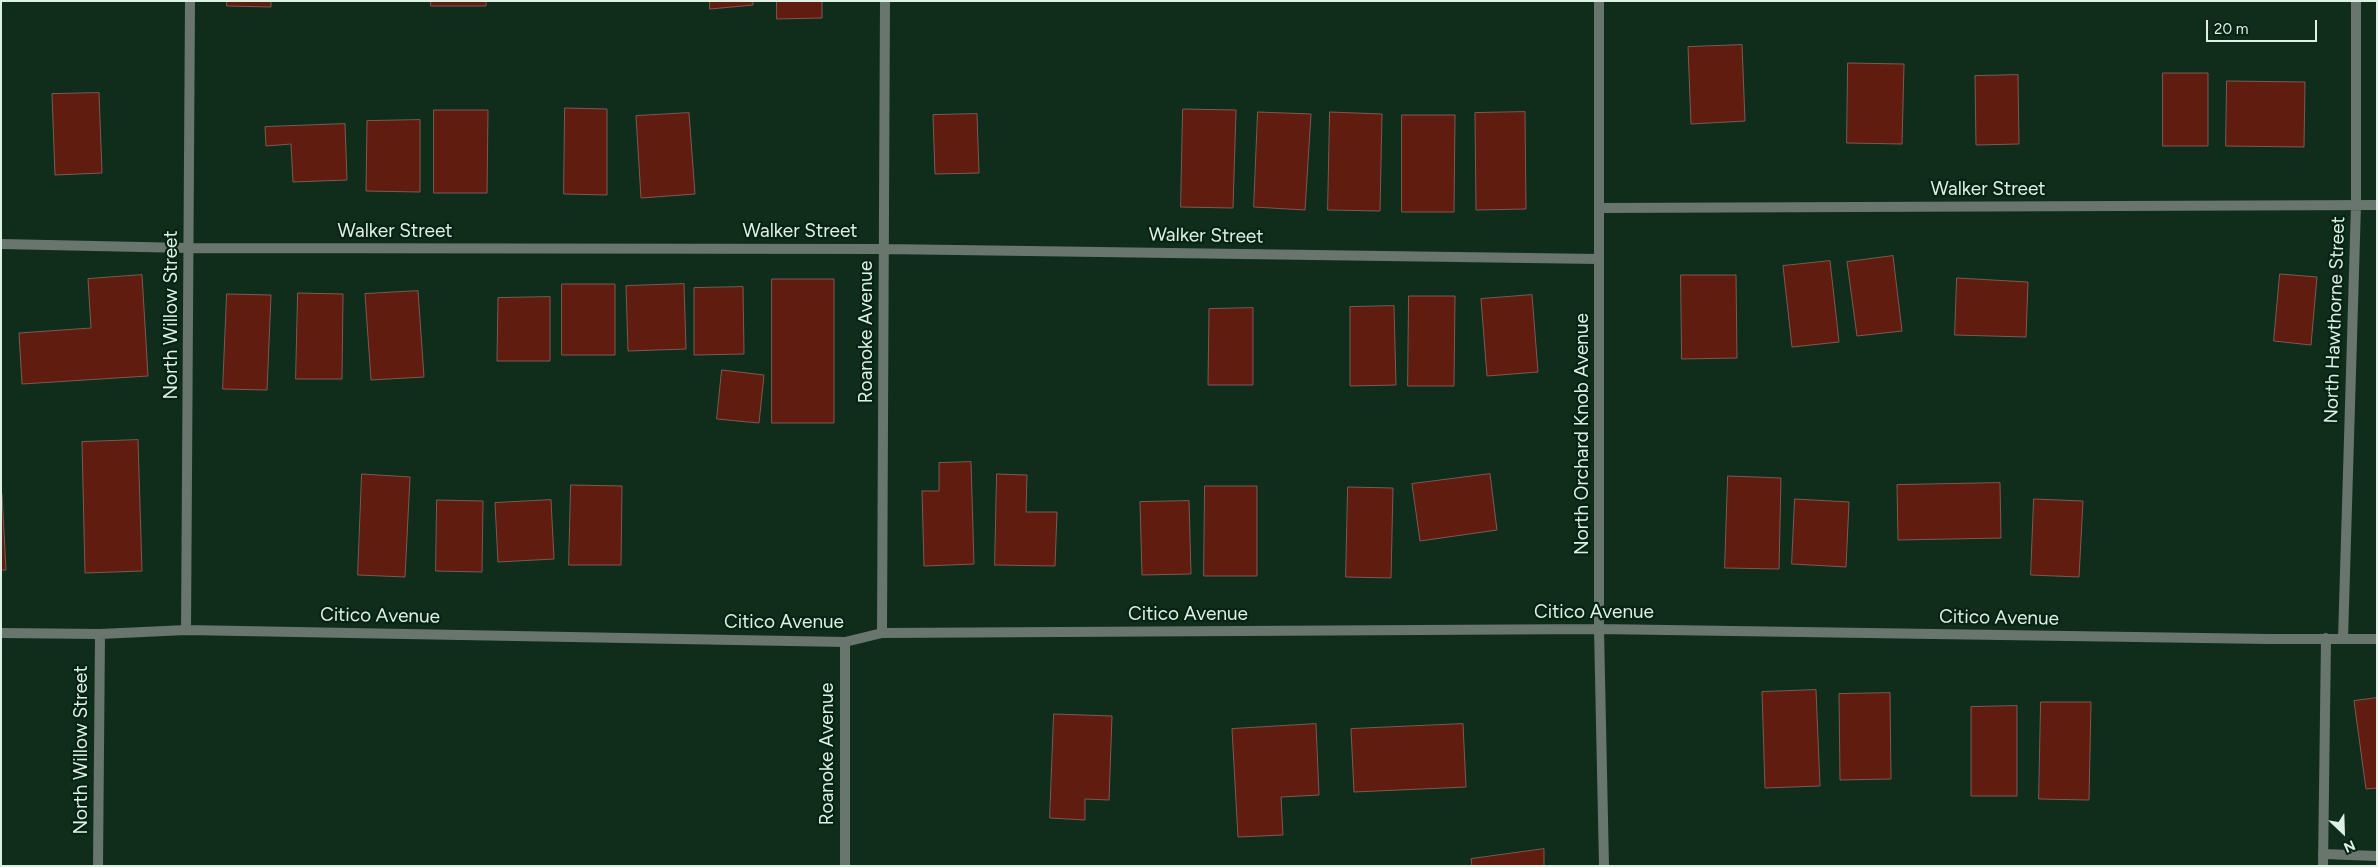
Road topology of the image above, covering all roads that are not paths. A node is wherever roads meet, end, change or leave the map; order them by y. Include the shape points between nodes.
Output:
1 (190, 1) edge
2 (885, 1) edge
3 (1599, 1) edge
4 (2356, 1) edge
5 (2356, 205) junction
6 (2377, 205) edge
7 (1599, 208) junction
8 (1, 244) edge
9 (188, 248) junction
10 (884, 249) junction
11 (1599, 259) junction
12 (1600, 629) junction
13 (186, 630) junction
14 (1, 633) edge
15 (882, 633) junction
16 (100, 634) junction
17 (2326, 638) junction
18 (2343, 639) junction
19 (2377, 639) edge
20 (844, 642) junction
21 (2323, 854) junction
22 (2377, 856) edge
23 (98, 866) edge
24 (845, 866) edge
25 (1604, 866) edge
26 (2323, 866) edge

1 - 9 street, North Willow Street
2 - 10 street, Roanoke Avenue
3 - 7 street, North Orchard Knob Avenue
4 - 5 street, North Hawthorne Street
5 - 6 street, Walker Street
5 - 7 street, Walker Street
5 - 18 street, North Hawthorne Street
7 - 11 street, North Orchard Knob Avenue
8 - 9 street, Walker Street
9 - 10 street, Walker Street
9 - 13 street, North Willow Street
10 - 11 street, Walker Street
10 - 15 street, Roanoke Avenue
11 - 12 street, North Orchard Knob Avenue
12 - 15 street, Citico Avenue
12 - 17 street, Citico Avenue
12 - 25 street, North Orchard Knob Avenue
13 - 16 street, Citico Avenue
13 - 20 street, Citico Avenue
14 - 16 street, Citico Avenue
15 - 20 street, Citico Avenue
16 - 23 street, North Willow Street
17 - 18 street, Citico Avenue
17 - 21 street
18 - 19 street, Citico Avenue
20 - 24 street, Roanoke Avenue
21 - 22 street
21 - 26 street

